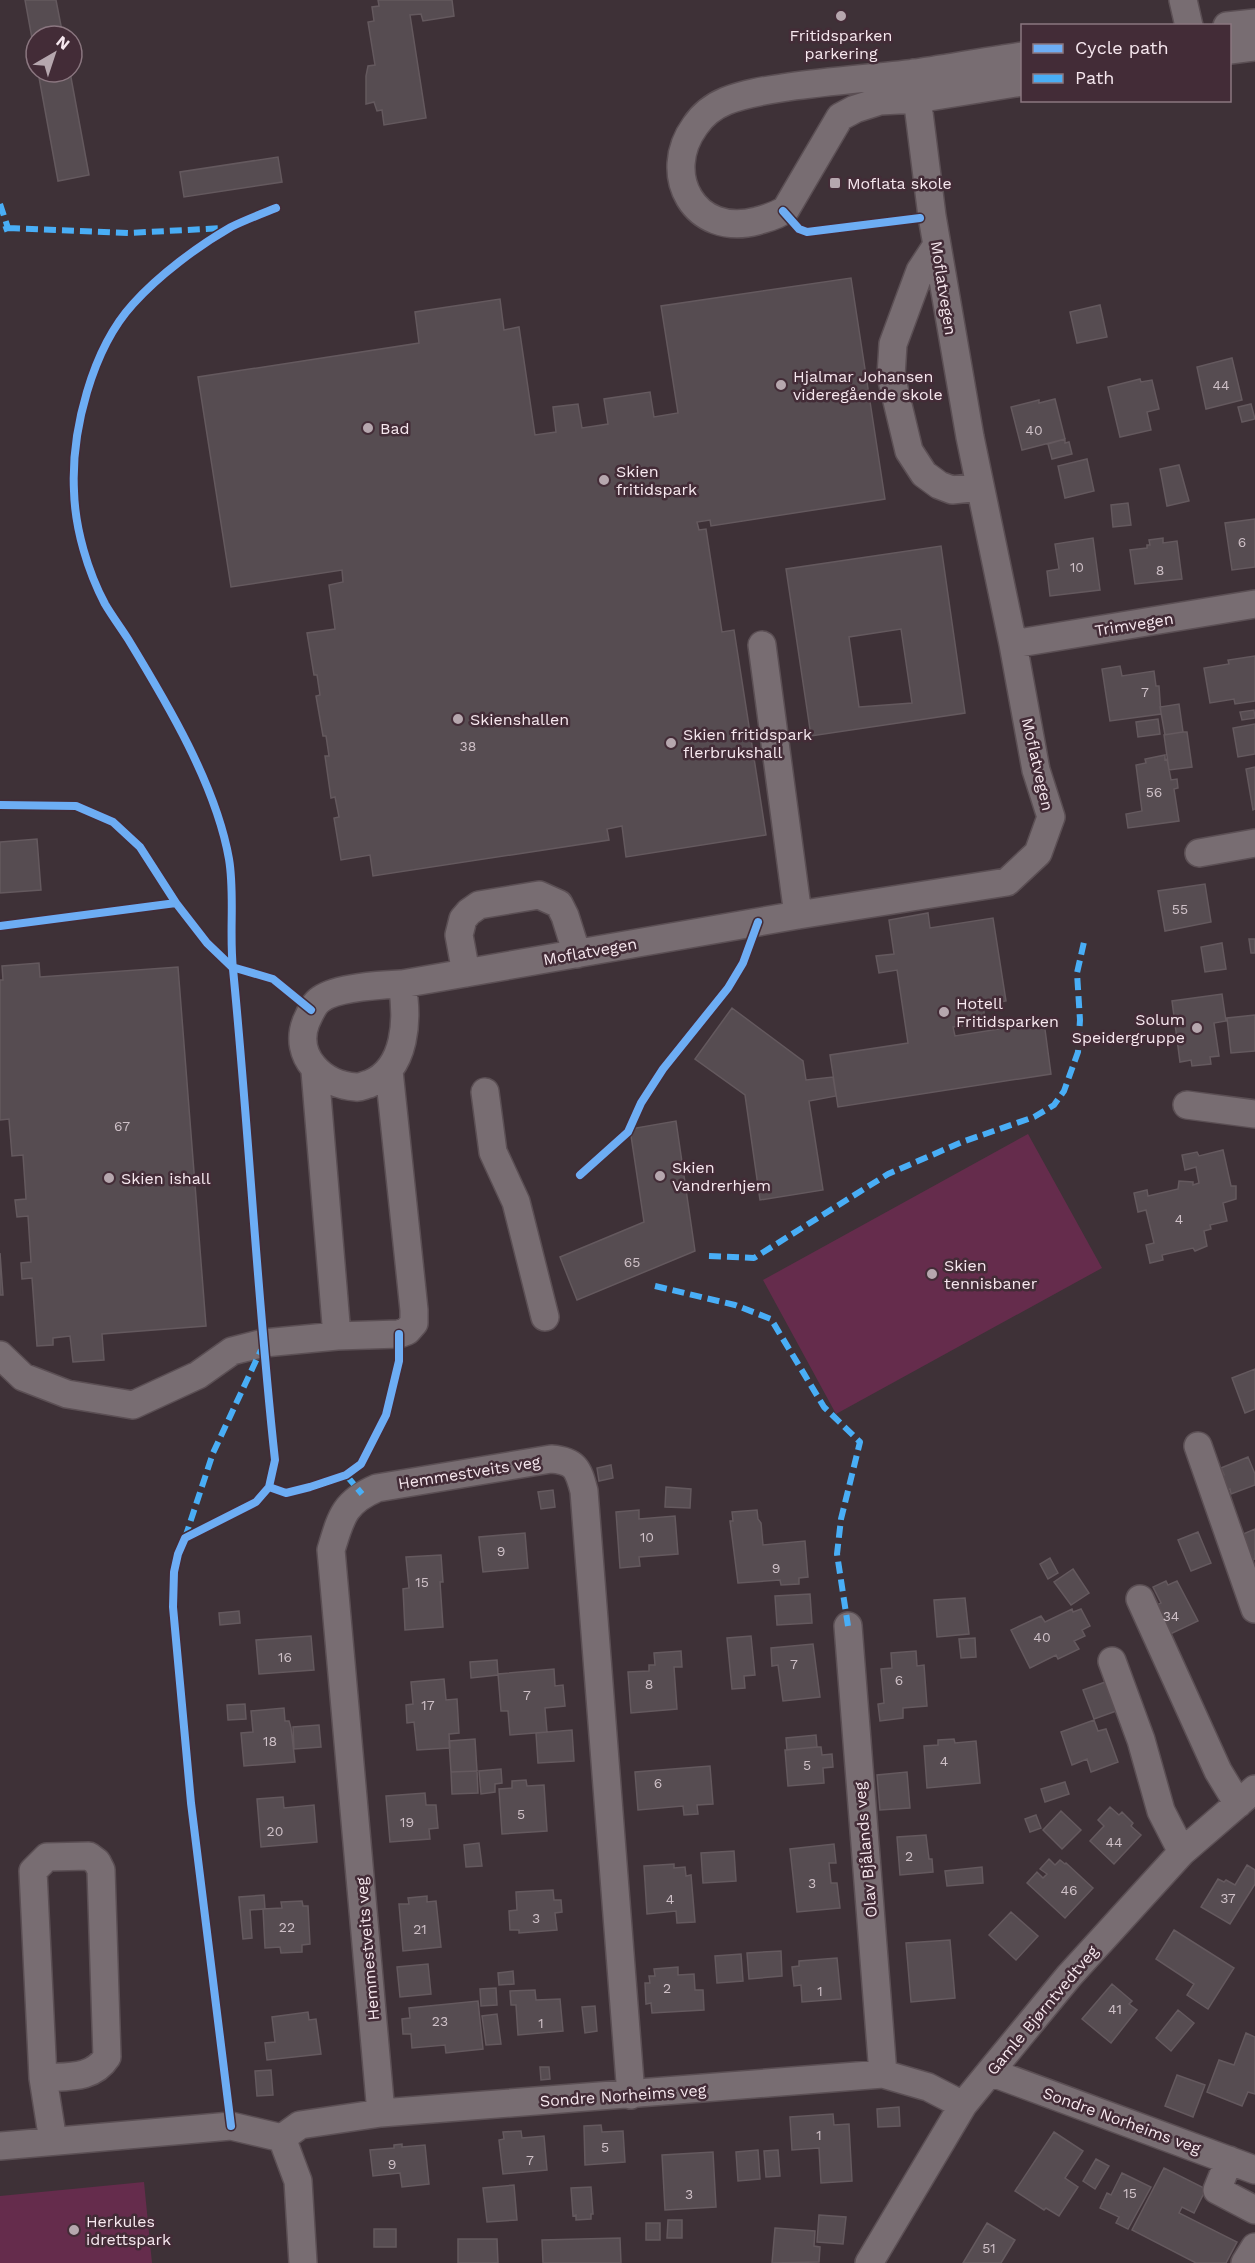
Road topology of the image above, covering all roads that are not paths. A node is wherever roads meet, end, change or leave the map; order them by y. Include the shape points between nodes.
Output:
1 (1183, 0) edge
2 (1255, 23) edge
3 (1189, 24) edge
4 (1231, 26) edge
5 (1255, 47) edge
6 (1231, 50) edge
7 (1021, 57) edge
8 (1021, 82) edge
9 (915, 86) junction
10 (937, 245) junction
11 (980, 487) junction
12 (1255, 604) edge
13 (1013, 644) junction
14 (762, 645) dead end
15 (1255, 843) edge
16 (1199, 853) dead end
17 (798, 915) junction
18 (577, 954) junction
19 (466, 973) junction
20 (402, 984) junction
21 (315, 1071) junction
22 (389, 1071) junction
23 (485, 1092) dead end
24 (1187, 1105) dead end
25 (1255, 1114) edge
26 (545, 1317) dead end
27 (337, 1336) junction
28 (0, 1355) edge
29 (1198, 1446) dead end
30 (1140, 1599) dead end
31 (1255, 1609) edge
32 (848, 1626) dead end
33 (1112, 1661) dead end
34 (1246, 1796) edge
35 (1182, 1852) junction
36 (990, 2072) junction
37 (883, 2074) junction
38 (43, 2078) junction
39 (631, 2095) junction
40 (963, 2105) junction
41 (381, 2113) junction
42 (282, 2138) junction
43 (52, 2141) junction
44 (0, 2146) edge
45 (1229, 2160) junction
46 (1255, 2170) edge
47 (1255, 2210) edge
48 (1255, 2247) edge
49 (303, 2263) edge
50 (868, 2263) edge
51 (1245, 2263) edge

1 - 3 street
2 - 4 street
5 - 6 street
7 - 9 street
8 - 9 street
9 - 9 street via 823,82 765,90 715,106 696,124 684,150 681,166 686,194 704,214 724,224 773,216 786,209 840,117
9 - 10 street, Moflatvegen
10 - 11 street, Moflatvegen
10 - 11 street via 920,271 893,344 891,376 909,451 924,474 952,490
11 - 13 street, Moflatvegen
12 - 13 street, Trimvegen
13 - 17 street, Moflatvegen via 1036,770 1051,817 1038,854 1007,882
14 - 17 street
15 - 16 street
17 - 18 street, Moflatvegen
18 - 19 street, Moflatvegen
18 - 19 street via 559,904 539,894 479,905 469,912 459,935
19 - 20 street, Moflatvegen
20 - 21 street, Moflatvegen via 354,988 321,998 311,1010 303,1031 304,1050
20 - 22 street via 405,1003 399,1053
21 - 22 street via 332,1082 358,1088
21 - 27 street
22 - 27 street via 414,1323 399,1334
23 - 26 street via 493,1152 516,1202
24 - 25 street
27 - 28 street via 264,1343 232,1351 198,1375 133,1405 67,1394 23,1377
29 - 31 street
30 - 34 street via 1213,1761
32 - 37 street, Olav Bjålands veg
33 - 35 street via 1141,1740 1161,1811
34 - 35 street, Gamle Bjørntvedtveg
35 - 36 street, Gamle Bjørntvedtveg via 1069,1976
36 - 40 street, Gamle Bjørntvedtveg
36 - 45 street, Sondre Norheims veg
37 - 39 street, Sondre Norheims veg
37 - 40 street, Sondre Norheims veg via 928,2087
38 - 38 street via 33,1871 46,1857 89,1856 101,1870 106,2057 91,2074
38 - 43 street
39 - 41 street, Sondre Norheims veg
39 - 41 street, Hemmestveits veg via 584,1491 574,1466 565,1460 551,1459 377,1488 362,1494 348,1505 331,1550
40 - 50 street, Gamle Bjørntvedtveg
41 - 42 street, Sondre Norheims veg via 300,2126
42 - 43 street via 231,2126
42 - 49 street via 298,2181
43 - 44 street
45 - 46 street, Sondre Norheims veg
45 - 47 street via 1217,2190
48 - 51 street

